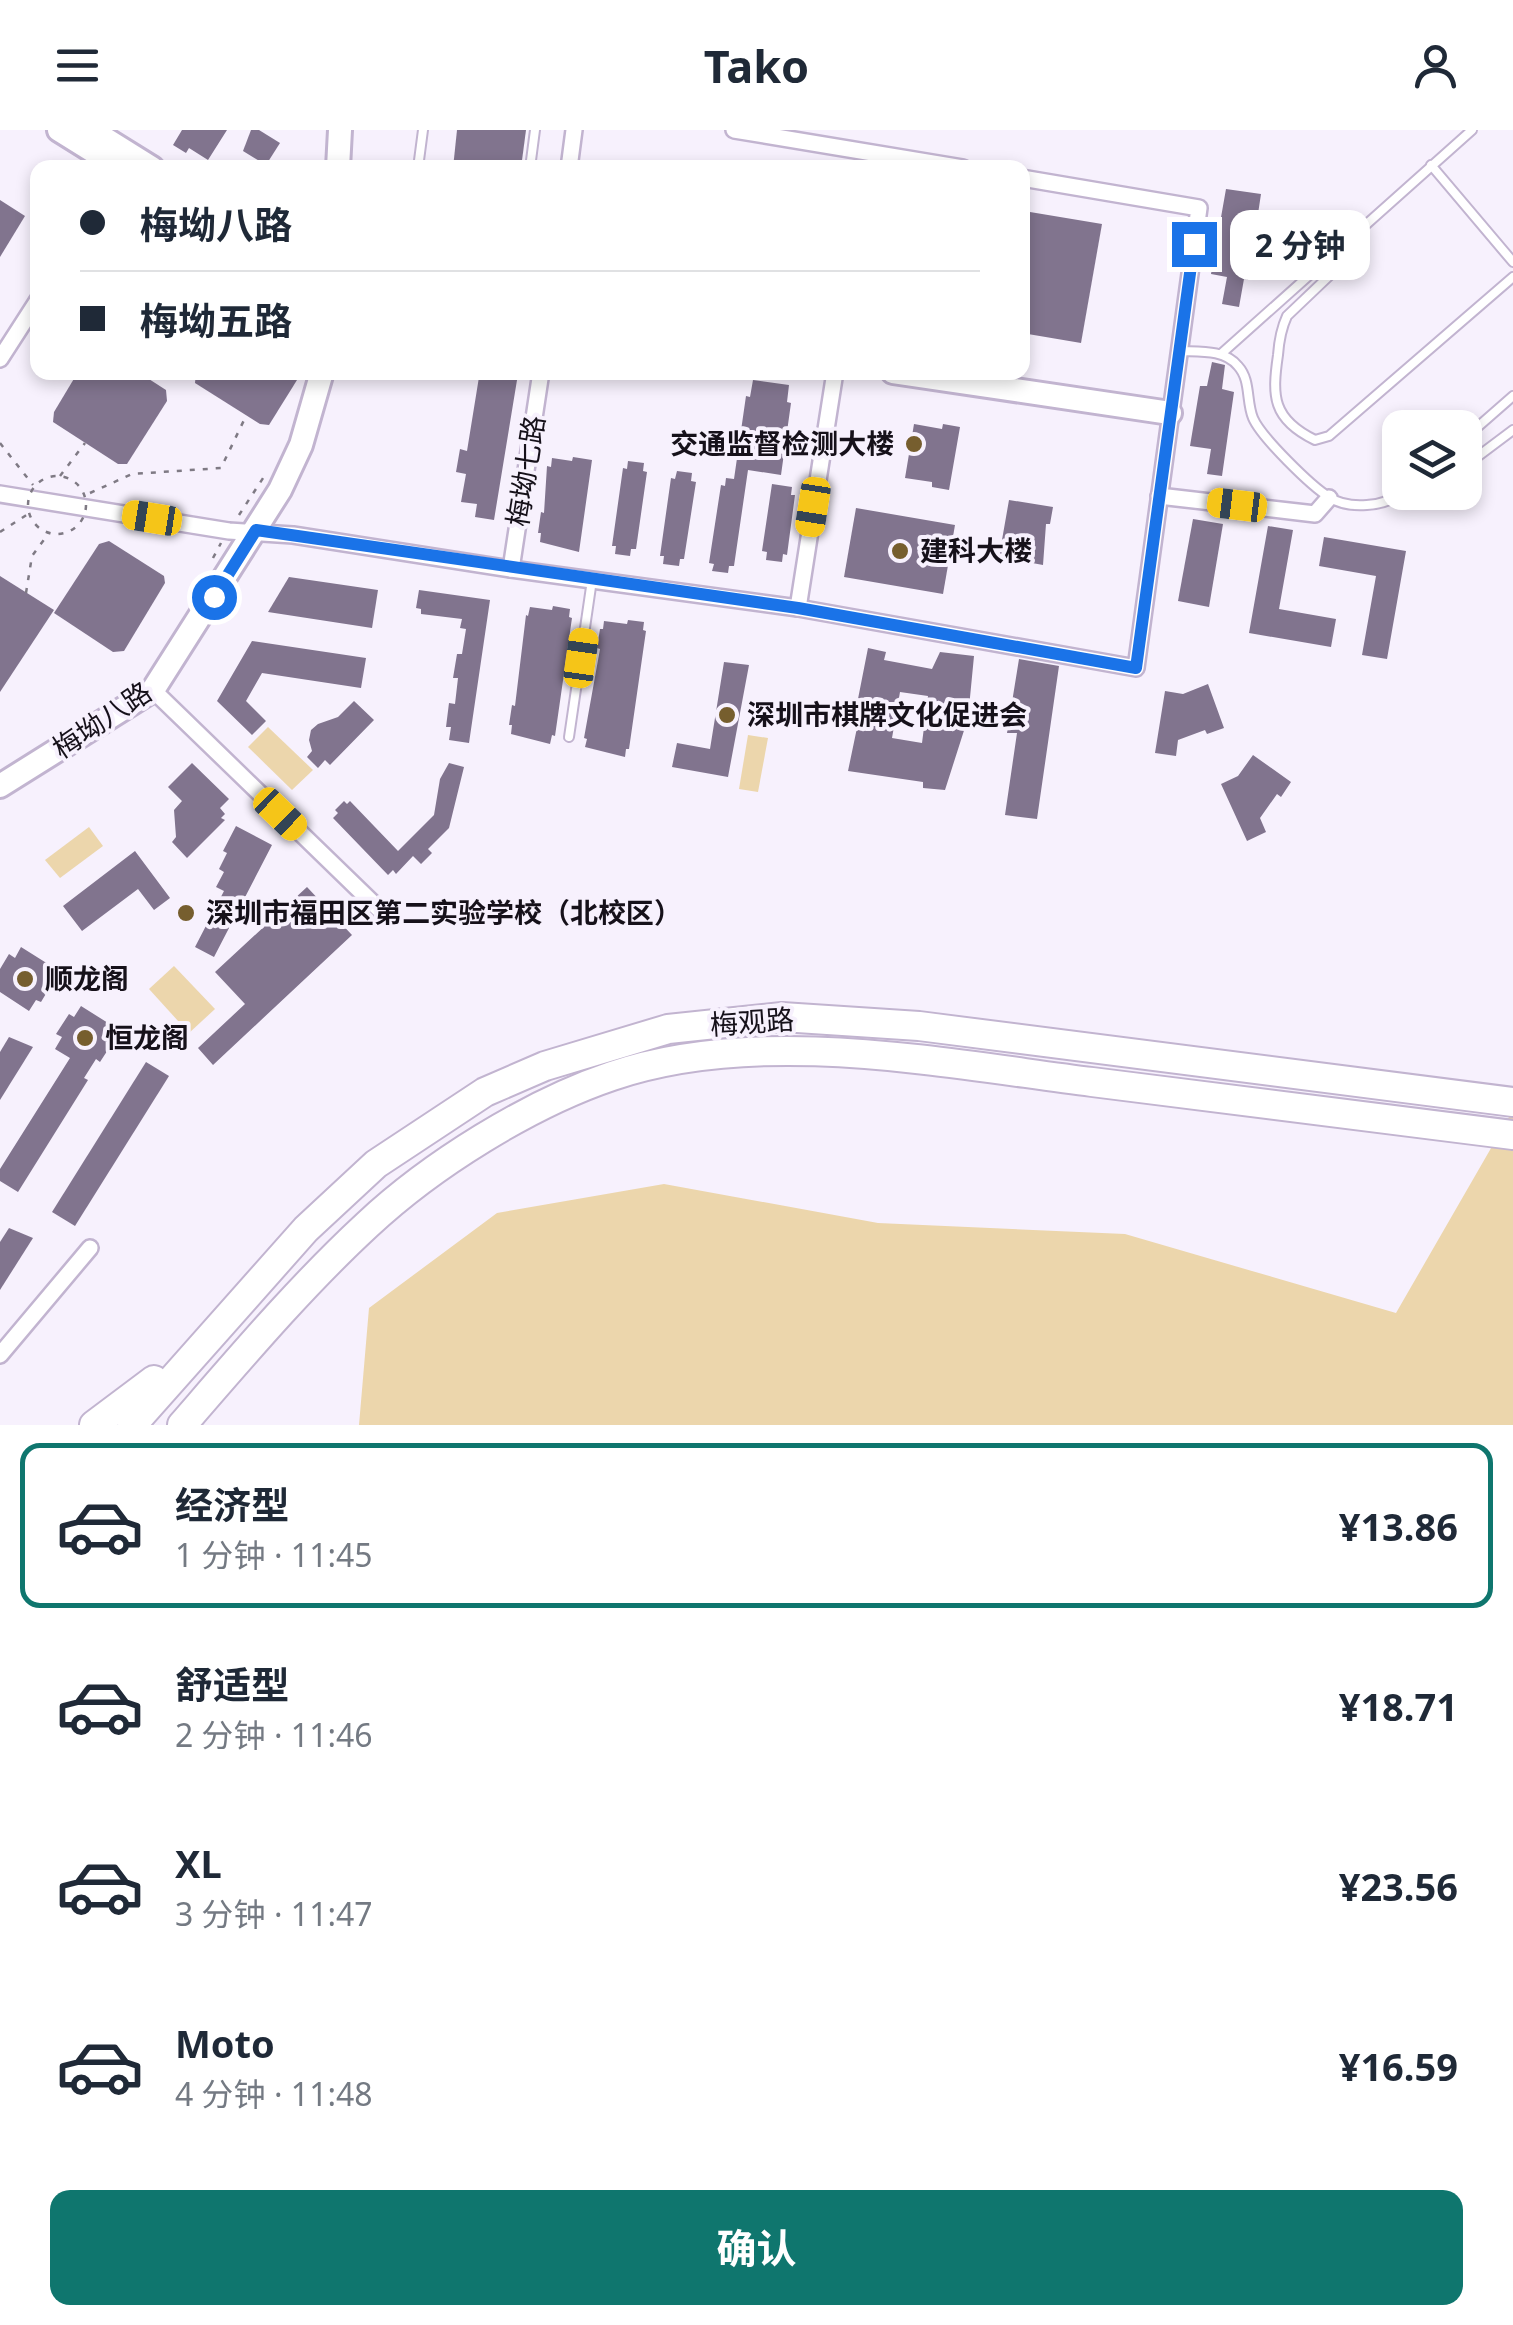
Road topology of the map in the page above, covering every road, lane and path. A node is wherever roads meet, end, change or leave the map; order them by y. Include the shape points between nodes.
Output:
1 (59, 130) edge
2 (91, 130) edge
3 (340, 130) edge
4 (423, 130) edge
5 (535, 130) edge
6 (574, 130) edge
7 (734, 130) edge
8 (1472, 130) edge
9 (866, 159) edge
10 (118, 160) edge
11 (121, 160) edge
12 (338, 160) edge
13 (419, 160) edge
14 (531, 160) edge
15 (571, 160) edge
16 (1431, 166) junction
17 (1030, 179) edge
18 (1350, 256) dead end
19 (1513, 262) edge
20 (1513, 276) edge
21 (30, 312) edge
22 (1179, 352) junction
23 (1221, 354) junction
24 (0, 359) edge
25 (320, 380) edge
26 (540, 380) edge
27 (833, 380) edge
28 (959, 380) edge
29 (1029, 380) edge
30 (1513, 396) edge
31 (1171, 406) junction
32 (246, 416) dead end
33 (1482, 423) edge
34 (1513, 430) edge
35 (0, 443) edge
36 (85, 443) dead end
37 (1482, 455) edge
38 (267, 472) dead end
39 (60, 476) junction
40 (35, 486) junction
41 (0, 494) edge
42 (84, 495) junction
43 (1160, 496) junction
44 (1330, 498) junction
45 (1382, 502) edge
46 (30, 514) junction
47 (247, 523) junction
48 (0, 532) edge
49 (49, 533) junction
50 (220, 544) dead end
51 (210, 564) dead end
52 (511, 569) junction
53 (592, 580) junction
54 (26, 593) dead end
55 (798, 608) junction
56 (153, 690) junction
57 (569, 737) dead end
58 (0, 786) edge
59 (383, 913) dead end
60 (1513, 1102) edge
61 (1513, 1135) edge
62 (90, 1248) dead end
63 (308, 1286) junction
64 (230, 1312) junction
65 (0, 1355) edge
66 (94, 1425) edge
67 (132, 1425) edge
68 (182, 1425) edge
69 (206, 1425) edge

1 - 10 street
2 - 11 street
3 - 12 street
4 - 13 lane
5 - 14 lane
6 - 15 street
7 - 9 street
8 - 16 lane
16 - 19 lane
16 - 23 lane
17 - 22 street via 1199,208
18 - 20 lane via 1281,328 1273,392 1299,432 1314,440 1329,436
21 - 24 street
22 - 23 lane
22 - 31 street
23 - 44 lane via 1238,365 1264,436
25 - 47 street, 梅坳八路 via 301,444
26 - 52 street, 梅坳七路
27 - 55 street
28 - 31 street
29 - 31 street
30 - 33 lane
31 - 43 street
32 - 42 path via 221,468 132,474
34 - 37 lane
35 - 40 path
36 - 39 path
38 - 47 path
39 - 40 path, bridge
39 - 42 path, bridge
40 - 46 path, bridge
41 - 47 street via 229,531
42 - 49 path, bridge via 86,510 76,527
43 - 44 street via 1315,514
43 - 55 street via 1136,668
44 - 45 lane
46 - 48 path
46 - 49 path, bridge
47 - 52 street
47 - 56 street, 梅坳八路
49 - 54 path via 32,556
50 - 51 path
52 - 53 street
53 - 55 street
53 - 57 lane
56 - 58 street, 梅坳八路
56 - 59 street
60 - 64 highway, 梅观路 via 919,1026 782,1017 668,1029 545,1066 425,1129 306,1228
61 - 63 highway, 梅观路 via 869,1056 733,1054 668,1061 559,1098 434,1172 368,1224
62 - 65 street
63 - 68 highway, 梅观路
63 - 69 highway
64 - 66 highway
64 - 67 highway, 梅观路

